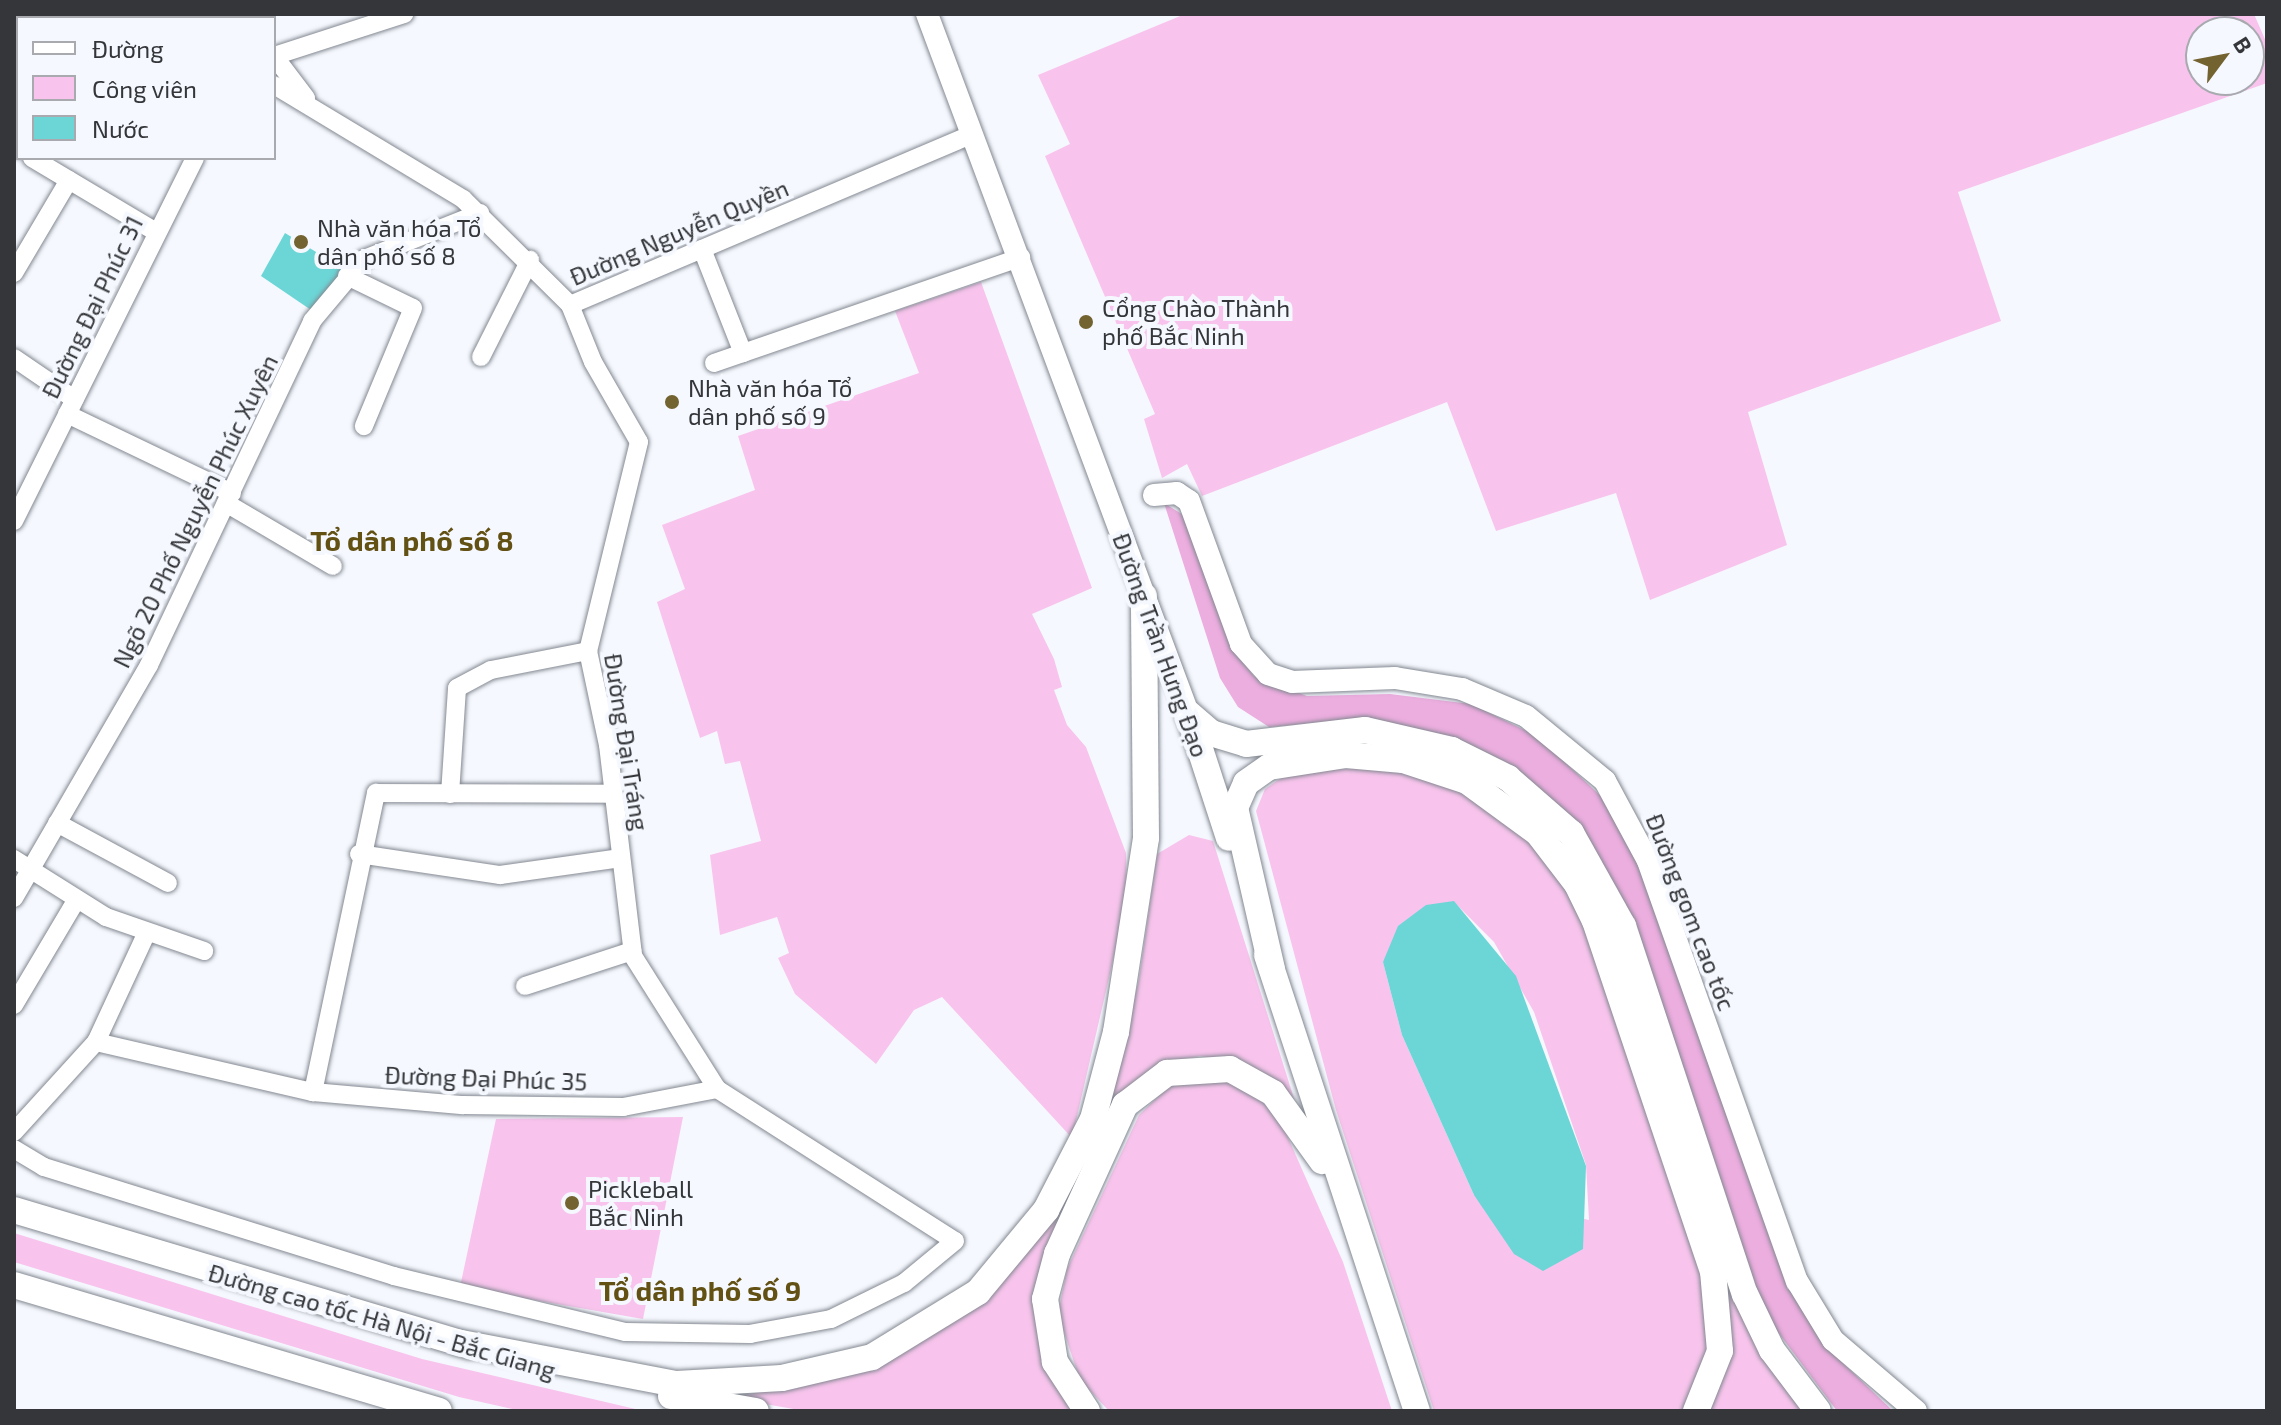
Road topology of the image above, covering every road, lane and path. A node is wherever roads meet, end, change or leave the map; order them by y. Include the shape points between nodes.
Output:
1 (404, 14) edge
2 (927, 14) edge
3 (276, 55) edge
4 (276, 59) edge
5 (276, 86) edge
6 (315, 109) junction
7 (972, 134) junction
8 (38, 160) edge
9 (194, 160) edge
10 (69, 180) junction
11 (480, 213) junction
12 (156, 232) junction
13 (702, 249) junction
14 (1021, 257) junction
15 (530, 260) junction
16 (14, 273) edge
17 (347, 276) junction
18 (570, 305) junction
19 (743, 353) junction
20 (481, 357) dead end
21 (14, 358) edge
22 (714, 363) dead end
23 (71, 406) junction
24 (364, 426) dead end
25 (1154, 495) dead end
26 (229, 498) junction
27 (14, 521) edge
28 (333, 566) dead end
29 (1144, 596) junction
30 (588, 651) junction
31 (1188, 713) junction
32 (450, 794) junction
33 (613, 794) junction
34 (57, 823) junction
35 (359, 854) junction
36 (621, 858) junction
37 (14, 859) edge
38 (31, 868) junction
39 (168, 883) dead end
40 (14, 898) edge
41 (77, 899) junction
42 (147, 932) junction
43 (204, 951) dead end
44 (632, 951) junction
45 (1272, 969) junction
46 (525, 986) dead end
47 (14, 1005) edge
48 (96, 1042) junction
49 (717, 1089) junction
50 (313, 1092) junction
51 (14, 1132) edge
52 (14, 1149) edge
53 (1349, 1209) junction
54 (14, 1210) edge
55 (14, 1285) edge
56 (456, 1342) junction
57 (439, 1411) edge
58 (756, 1411) edge
59 (1087, 1411) edge
60 (1417, 1411) edge
61 (1696, 1411) edge
62 (1818, 1411) edge
63 (1916, 1411) edge

1 - 3 street
2 - 7 main road, Đường Trần Hưng Đạo
4 - 6 street
5 - 6 street, Đường Nguyễn Quyền
6 - 11 street, Đường Nguyễn Quyền
7 - 13 street, Đường Nguyễn Quyền
7 - 14 main road, Đường Trần Hưng Đạo
8 - 10 street
9 - 12 street, Đường Đại Phúc 31
10 - 12 street
10 - 16 street
11 - 15 street, Đường Nguyễn Quyền
11 - 17 street, Ngõ 20 Phố Nguyễn Phúc Xuyên via 364,259
12 - 23 street, Đường Đại Phúc 31
13 - 18 street, Đường Nguyễn Quyền
13 - 19 street
14 - 19 street
14 - 29 main road, Đường Trần Hưng Đạo
15 - 18 street, Đường Nguyễn Quyền
15 - 20 street
17 - 24 street via 413,308
17 - 26 street, Ngõ 20 Phố Nguyễn Phúc Xuyên via 312,321
18 - 30 street, Đường Đại Tráng via 593,362 639,442
19 - 22 street
21 - 23 street
23 - 26 street
23 - 27 street, Đường Đại Phúc 31
25 - 63 main road, Đường gom cao tốc via 1177,493 1189,501 1241,644 1262,670 1292,682 1395,678 1472,692 1526,716 1605,781 1648,861 1797,1281 1841,1349
26 - 28 street
26 - 34 street, Ngõ 20 Phố Nguyễn Phúc Xuyên via 149,665
29 - 31 main road, Đường Trần Hưng Đạo
29 - 56 highway via 1146,838 1116,1032 1093,1119 1046,1210 978,1292 872,1357 767,1380 677,1384
30 - 32 street via 491,670 457,688
30 - 33 street, Đường Đại Tráng
31 - 45 highway, Đường Trần Hưng Đạo
31 - 62 highway via 1211,733 1246,744 1365,730 1452,750 1508,778 1571,833 1623,926 1745,1294 1772,1350
32 - 33 street
32 - 35 street via 376,793
33 - 36 street, Đường Đại Tráng
34 - 38 street, Ngõ 20 Phố Nguyễn Phúc Xuyên
34 - 39 street
35 - 36 street via 500,875
35 - 50 street
36 - 44 street, Đường Đại Tráng
37 - 38 street
38 - 40 street, Ngõ 20 Phố Nguyễn Phúc Xuyên
38 - 41 street
41 - 42 street
41 - 47 street
42 - 43 street
42 - 48 street
44 - 46 street
44 - 49 street, Đường Đại Tráng
45 - 53 highway, Đường Trần Hưng Đạo
45 - 61 highway via 1235,808 1246,783 1269,767 1346,755 1403,760 1467,781 1538,833 1595,921 1715,1279 1720,1351
48 - 50 street, Đường Đại Phúc 35
48 - 51 street
49 - 50 street, Đường Đại Phúc 35 via 623,1107 514,1107
49 - 52 street via 955,1241 904,1283 831,1319 750,1334 625,1332 394,1276 44,1167
53 - 59 highway via 1307,1135 1247,1074 1193,1067 1145,1085 1113,1127 1045,1299 1055,1362
53 - 60 highway, Đường Trần Hưng Đạo
54 - 56 highway, Đường cao tốc Hà Nội - Bắc Giang
55 - 57 highway
56 - 58 highway, Đường cao tốc Hà Nội - Bắc Giang via 617,1386

